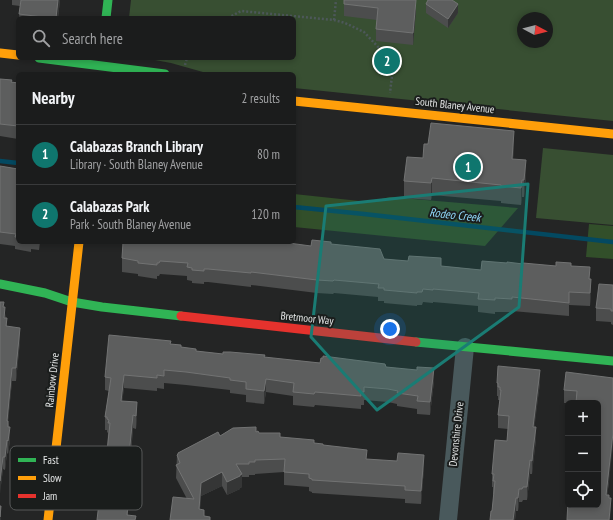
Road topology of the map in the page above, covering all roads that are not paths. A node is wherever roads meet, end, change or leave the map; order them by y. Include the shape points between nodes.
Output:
1 (108, 0) edge
2 (106, 16) edge
3 (0, 53) edge
4 (16, 55) edge
5 (54, 60) edge
6 (100, 66) edge
7 (149, 72) edge
8 (296, 101) edge
9 (613, 134) edge
10 (79, 244) edge
11 (0, 284) edge
12 (72, 302) junction
13 (465, 347) junction
14 (613, 361) edge
15 (56, 446) edge
16 (49, 510) edge
17 (48, 520) edge
18 (448, 520) edge

1 - 2 street
3 - 4 street
5 - 6 street
6 - 7 street
8 - 9 street, South Blaney Avenue
10 - 12 street, Rainbow Drive
11 - 12 street, Bretmoor Way via 45,293
12 - 13 street, Bretmoor Way
12 - 15 street, Rainbow Drive
13 - 14 street, Bretmoor Way
13 - 18 street, Devonshire Drive
16 - 17 street, Rainbow Drive

